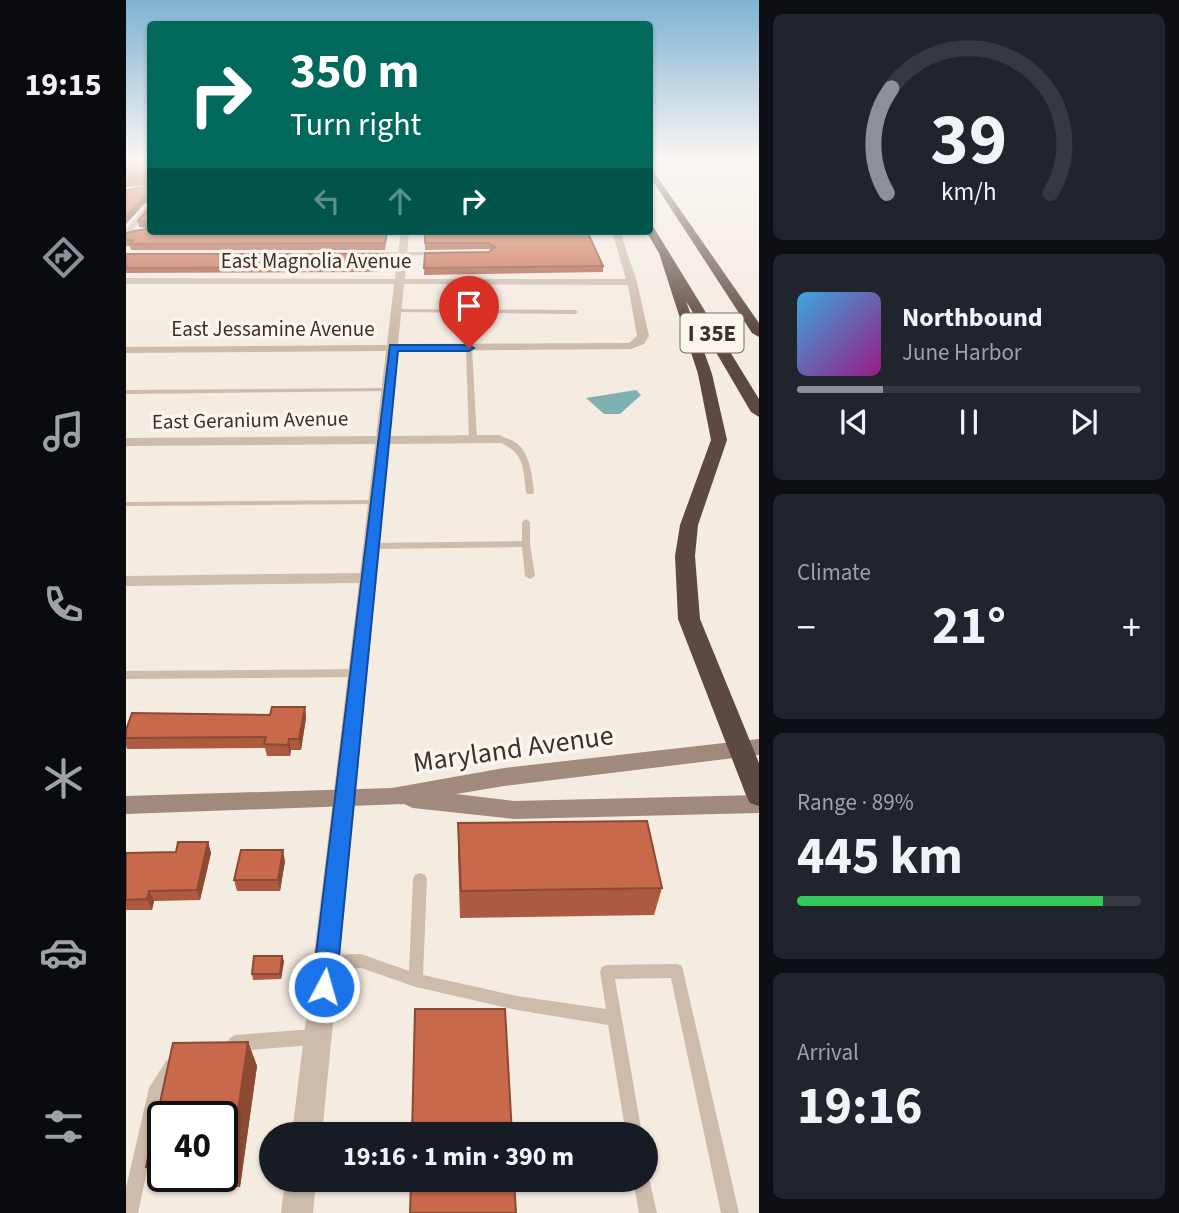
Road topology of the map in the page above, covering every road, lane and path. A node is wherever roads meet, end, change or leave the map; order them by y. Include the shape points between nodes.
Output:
1 (141, 217) edge
2 (682, 217) edge
3 (147, 231) edge
4 (127, 232) edge
5 (404, 235) edge
6 (617, 235) edge
7 (653, 235) edge
8 (664, 253) junction
9 (319, 254) edge
10 (401, 254) junction
11 (439, 254) edge
12 (722, 277) junction
13 (398, 280) junction
14 (126, 281) edge
15 (632, 282) junction
16 (397, 311) junction
17 (575, 312) dead end
18 (759, 312) edge
19 (759, 333) edge
20 (393, 347) junction
21 (469, 348) junction
22 (126, 350) edge
23 (389, 390) junction
24 (126, 392) edge
25 (759, 412) edge
26 (473, 439) junction
27 (500, 439) joint
28 (384, 440) junction
29 (126, 442) edge
30 (530, 492) dead end
31 (377, 502) junction
32 (126, 504) edge
33 (526, 522) dead end
34 (526, 544) junction
35 (373, 546) junction
36 (530, 576) dead end
37 (369, 578) junction
38 (126, 581) edge
39 (359, 673) junction
40 (126, 675) edge
41 (751, 748) edge
42 (759, 795) edge
43 (392, 797) junction
44 (344, 799) junction
45 (759, 804) edge
46 (126, 805) edge
47 (420, 879) dead end
48 (327, 962) junction
49 (415, 980) junction
50 (614, 1018) junction
51 (319, 1037) junction
52 (213, 1044) edge
53 (179, 1057) edge
54 (308, 1122) edge
55 (632, 1122) edge
56 (300, 1192) edge
57 (644, 1192) edge
58 (129, 1213) edge
59 (297, 1213) edge
60 (648, 1213) edge
61 (730, 1213) edge

1 - 4 street
2 - 12 highway, I 35E
3 - 4 street
5 - 10 street
6 - 15 street
7 - 8 highway, I 35E
8 - 25 highway, I 35E
8 - 41 highway via 705,374 719,440 689,525 685,556 689,619
9 - 10 lane
10 - 11 lane
10 - 13 street
12 - 18 highway
12 - 19 highway, I 35E
13 - 14 street, East Magnolia Avenue
13 - 15 street, East Magnolia Avenue
13 - 16 street
15 - 21 street, East Jessamine Avenue via 643,336 631,346
16 - 17 lane
16 - 20 street
20 - 21 street, East Jessamine Avenue
20 - 22 street, East Jessamine Avenue
20 - 23 street
21 - 26 lane
23 - 24 lane
23 - 28 street
26 - 27 street, East Geranium Avenue
26 - 28 street, East Geranium Avenue
27 - 30 lane via 524,454
28 - 29 street, East Geranium Avenue
28 - 31 street
31 - 32 lane
31 - 35 street
33 - 34 lane
34 - 35 lane
34 - 36 lane
35 - 37 street
37 - 38 street
37 - 39 street
39 - 40 lane
39 - 44 street
41 - 42 highway
41 - 43 main road, Maryland Avenue via 504,777
43 - 44 main road
43 - 45 main road, Maryland Avenue via 514,810
44 - 46 main road
44 - 48 street
47 - 49 lane
48 - 49 lane via 361,961
48 - 51 street
49 - 50 lane
50 - 55 lane
50 - 61 lane via 607,972 677,971
51 - 52 lane
51 - 54 street
53 - 58 lane via 157,1088
56 - 59 street
57 - 60 lane

